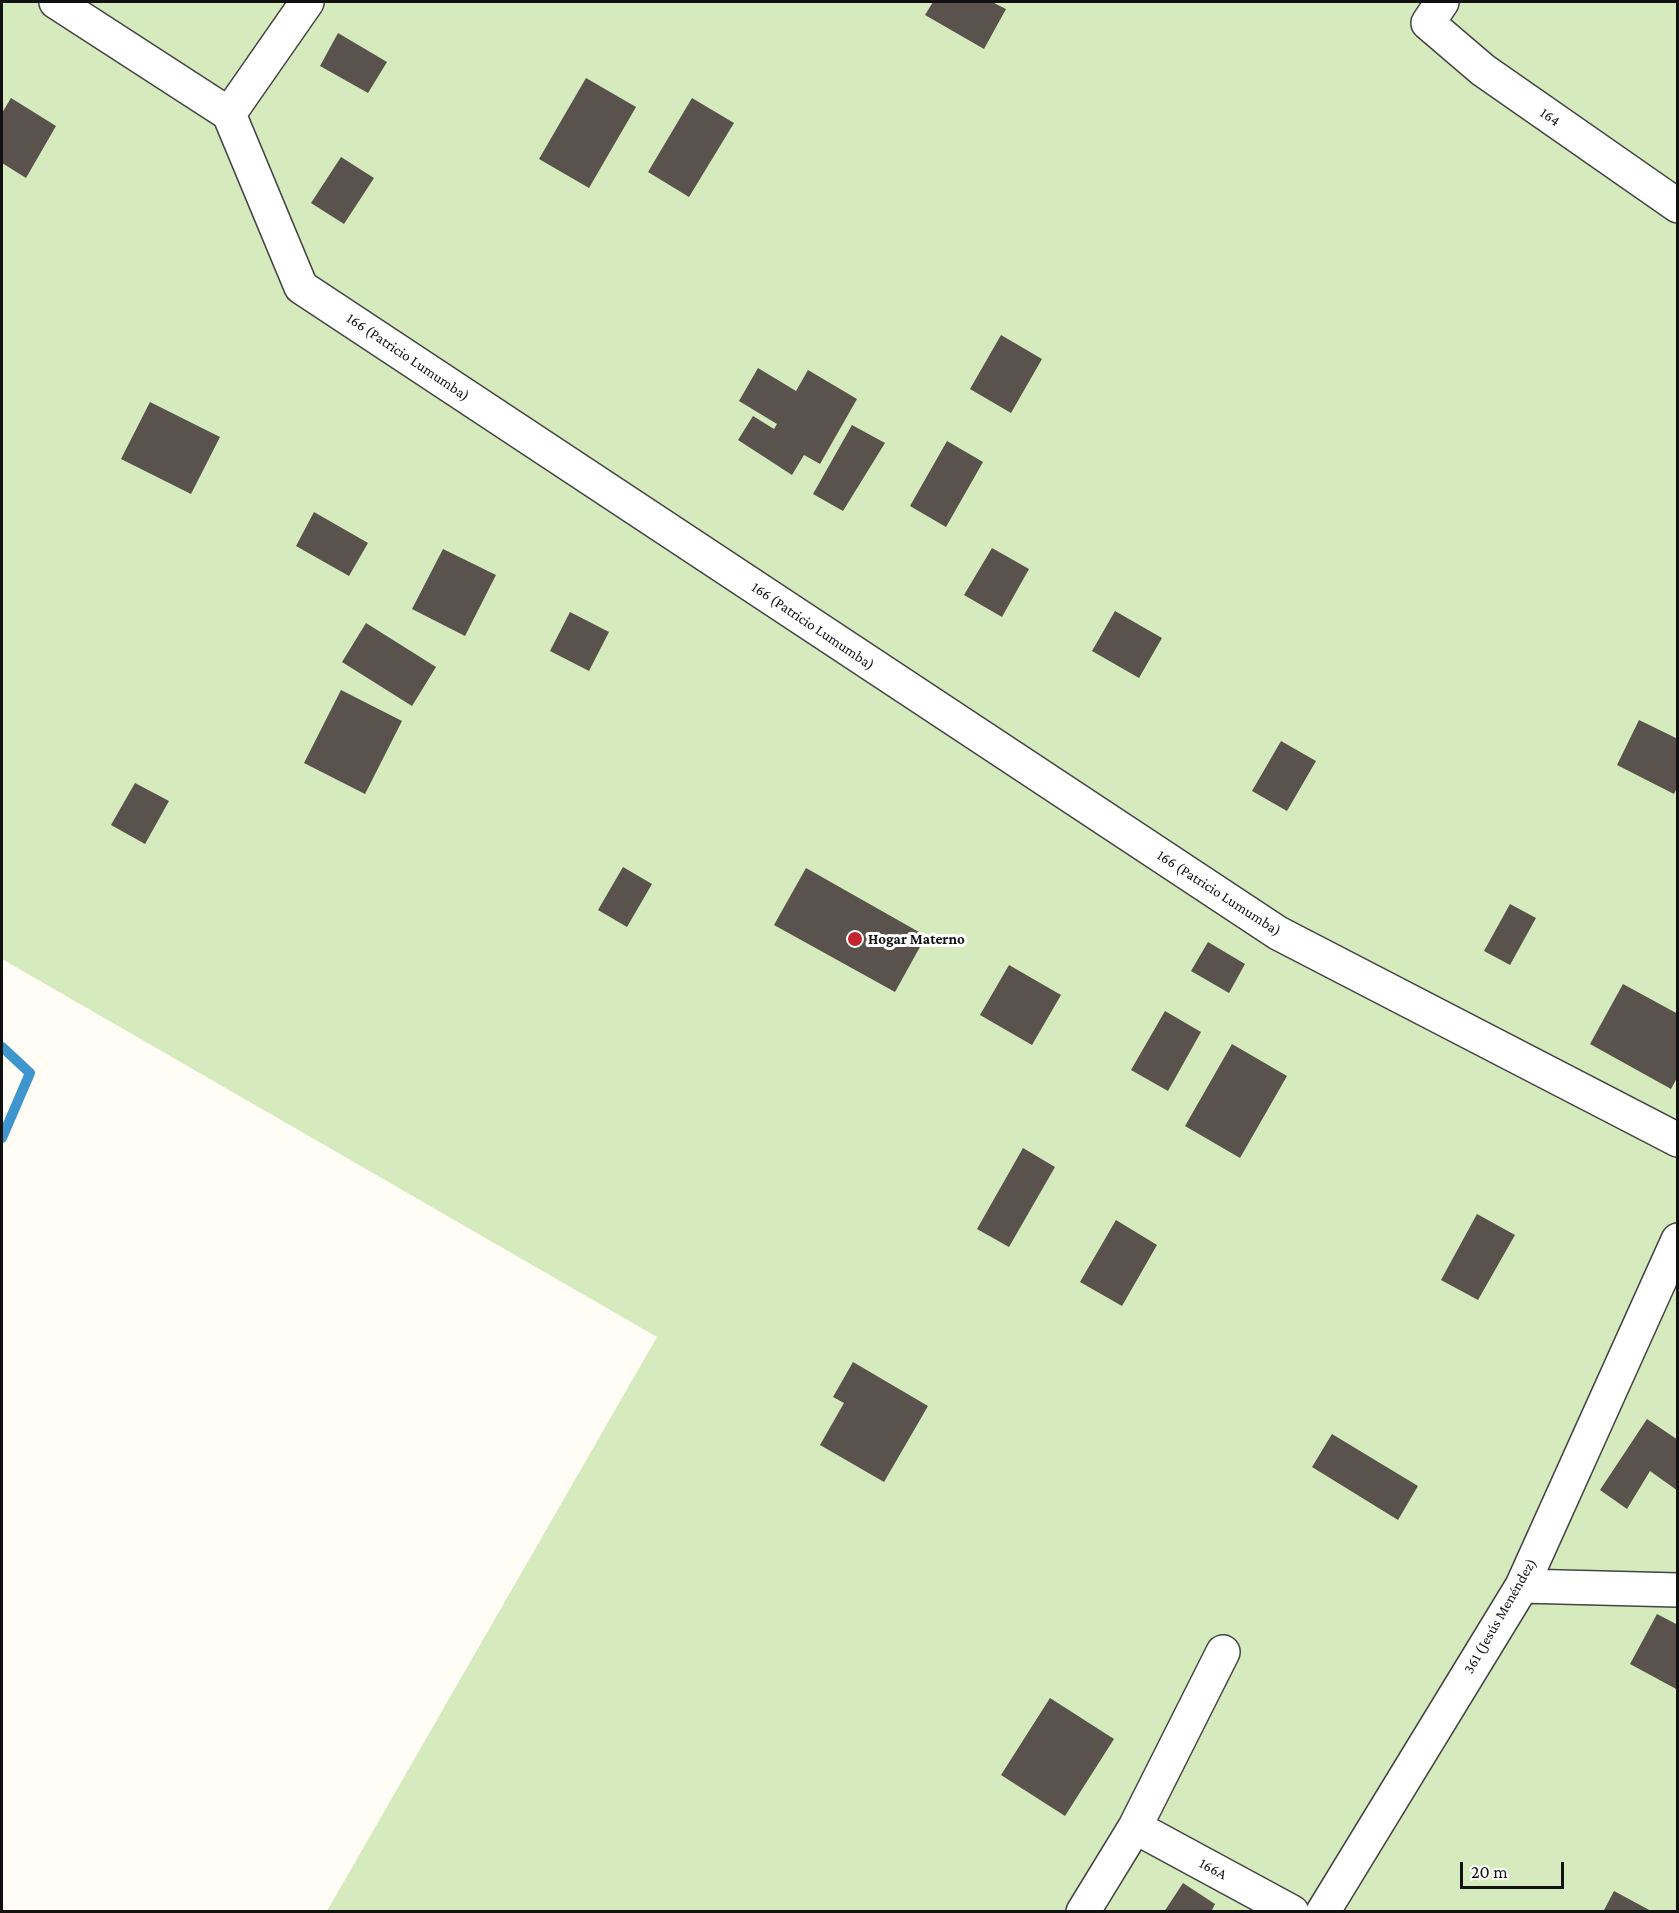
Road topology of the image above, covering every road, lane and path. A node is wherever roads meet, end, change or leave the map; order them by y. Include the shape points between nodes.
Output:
1 (56, 2) edge
2 (308, 2) edge
3 (1435, 12) edge
4 (229, 114) junction
5 (1677, 206) edge
6 (1677, 1140) edge
7 (1677, 1240) edge
8 (1522, 1586) junction
9 (1677, 1590) edge
10 (1223, 1652) dead end
11 (1135, 1827) junction
12 (1083, 1911) edge
13 (1292, 1911) edge
14 (1323, 1911) edge

1 - 4 street
2 - 4 street
3 - 5 street, 164 via 1483,70
4 - 6 street, 166 (Patricio Lumumba) via 301,287 1278,933
7 - 8 street, 361 (Jesús Menéndez)
8 - 9 street
8 - 14 street, 361 (Jesús Menéndez)
10 - 11 street
11 - 12 street
11 - 13 street, 166A

